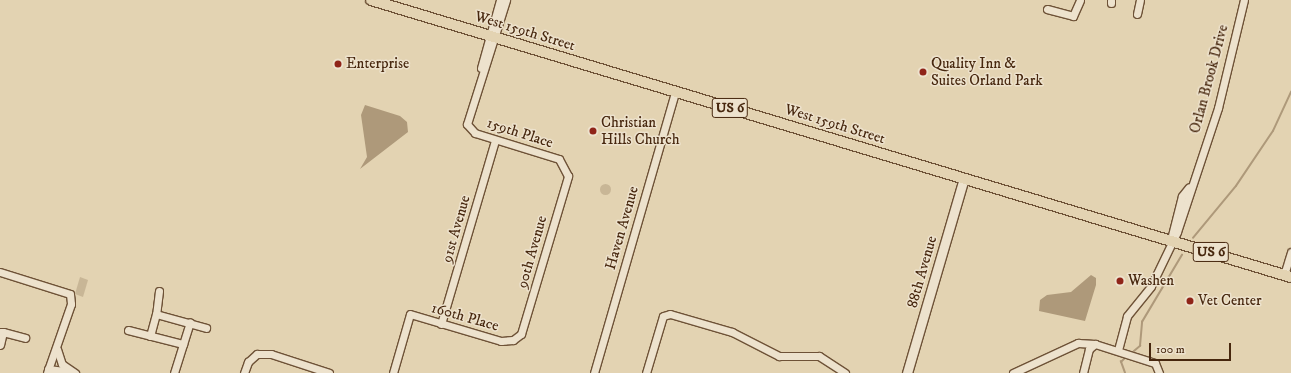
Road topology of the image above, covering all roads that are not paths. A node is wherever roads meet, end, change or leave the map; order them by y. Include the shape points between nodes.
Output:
1 (371, 0) edge
2 (500, 0) edge
3 (506, 0) edge
4 (1080, 0) edge
5 (1140, 0) edge
6 (1244, 0) edge
7 (1048, 9) dead end
8 (1137, 14) dead end
9 (492, 37) junction
10 (675, 92) junction
11 (495, 140) junction
12 (566, 167) joint
13 (964, 178) junction
14 (1171, 240) junction
15 (1291, 252) edge
16 (0, 272) edge
17 (1288, 276) edge
18 (159, 291) dead end
19 (156, 314) junction
20 (190, 322) junction
21 (441, 324) junction
22 (206, 328) dead end
23 (128, 330) dead end
24 (2, 332) edge
25 (150, 336) junction
26 (25, 338) dead end
27 (514, 340) joint
28 (0, 344) edge
29 (183, 344) junction
30 (1095, 344) junction
31 (57, 349) junction
32 (1118, 350) junction
33 (47, 371) edge
34 (73, 372) edge
35 (174, 373) edge
36 (244, 373) edge
37 (329, 373) edge
38 (393, 373) edge
39 (594, 373) edge
40 (646, 373) edge
41 (845, 373) edge
42 (907, 373) edge
43 (1013, 373) edge
44 (1083, 373) edge
45 (1159, 373) edge

1 - 9 main road, West 159th Street / US 6
2 - 9 street
3 - 9 street
4 - 7 street via 1073,16
5 - 8 street
6 - 14 street, Orlan Brook Drive via 1218,108 1189,187 1182,196
9 - 10 main road, West 159th Street / US 6
9 - 11 street, 159th Place via 467,124 475,133
10 - 13 main road, West 159th Street / US 6
10 - 39 street, Haven Avenue
11 - 12 street, 159th Place via 559,159
11 - 21 street, 91st Avenue
12 - 27 street, 90th Avenue via 568,176 521,334
13 - 14 main road, West 159th Street / US 6
13 - 42 street, 88th Avenue
14 - 17 main road, West 159th Street / US 6
14 - 32 street, Orlan Brook Drive via 1151,286 1127,316
15 - 17 street
16 - 31 street via 70,294 70,304
18 - 19 street
19 - 20 street
19 - 25 street
20 - 22 street
20 - 29 street
21 - 27 street, 160th Place via 501,341
21 - 38 street, 160th Place via 410,314
23 - 25 street
24 - 26 street
24 - 28 street
25 - 29 street
29 - 35 street
30 - 32 street
30 - 43 street via 1078,343
30 - 44 street via 1089,349
31 - 33 street
31 - 34 street via 62,364
32 - 45 street via 1155,363
33 - 34 street
36 - 37 street via 248,362 257,354 271,354
40 - 41 street via 662,316 670,314 732,332 778,356 824,358

